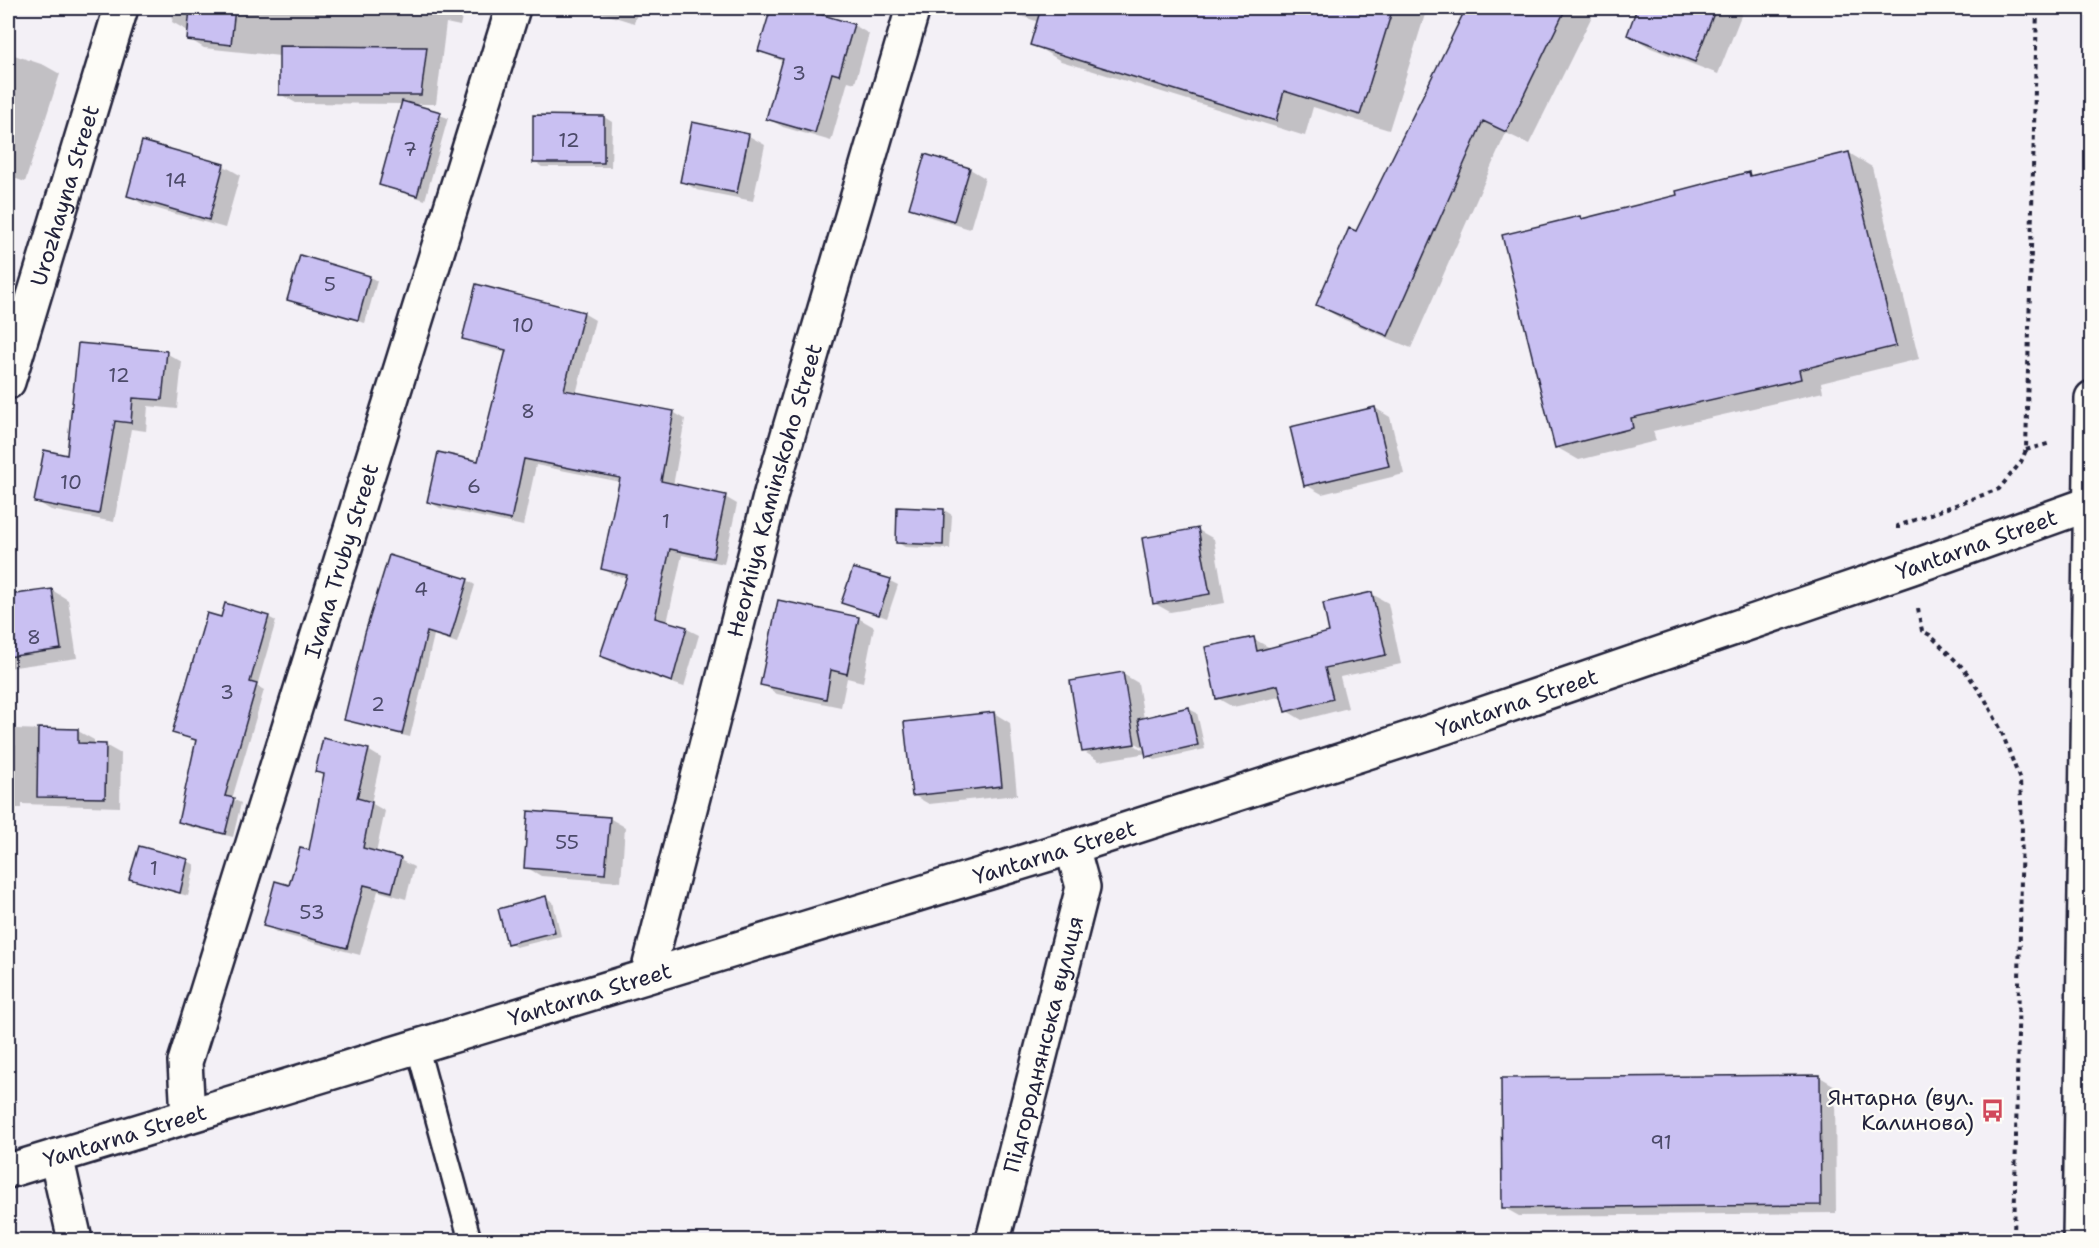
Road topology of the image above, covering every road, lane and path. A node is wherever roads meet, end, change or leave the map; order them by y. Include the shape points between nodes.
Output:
1 (121, 8) edge
2 (513, 8) edge
3 (913, 8) edge
4 (2037, 8) edge
5 (8, 382) edge
6 (2091, 398) edge
7 (2090, 504) edge
8 (1910, 568) junction
9 (1072, 847) junction
10 (647, 976) junction
11 (417, 1046) junction
12 (188, 1116) junction
13 (56, 1156) junction
14 (8, 1171) edge
15 (75, 1240) edge
16 (470, 1240) edge
17 (993, 1240) edge
18 (2014, 1240) edge
19 (2080, 1240) edge

1 - 5 street, Urozhayna Street
2 - 12 street, Ivana Truby Street via 185,1062
3 - 10 street, Heorhiya Kaminskoho Street via 771,494
4 - 8 path via 2026,450 1999,489 1898,526
6 - 7 street
7 - 8 street, Yantarna Street
7 - 19 street
8 - 9 street, Yantarna Street via 1445,727
8 - 18 path via 1922,631 1964,669 1985,699 2019,780 2022,826
9 - 10 street, Yantarna Street
9 - 17 street, Підгороднянська вулиця via 1083,887
10 - 11 street, Yantarna Street
11 - 12 street, Yantarna Street
11 - 16 lane
12 - 13 street, Yantarna Street
13 - 14 street, Yantarna Street
13 - 15 street

